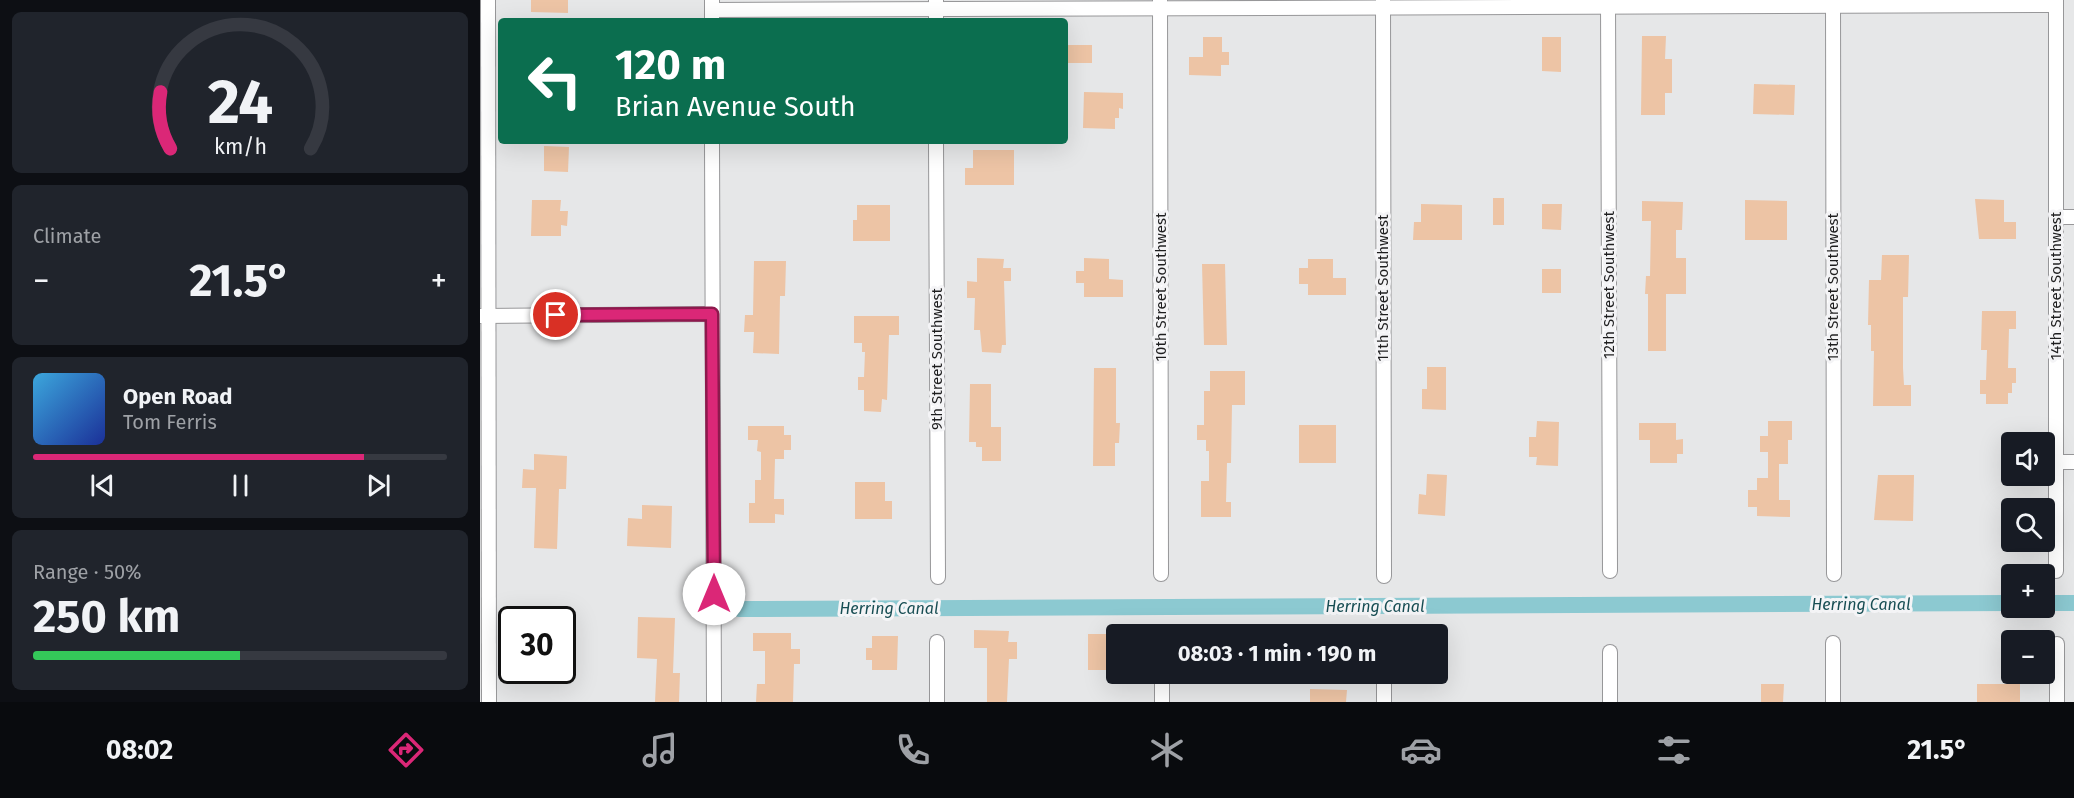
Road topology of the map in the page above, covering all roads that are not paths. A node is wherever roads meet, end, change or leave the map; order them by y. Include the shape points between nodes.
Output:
1 (488, 0) edge
2 (1833, 3) edge
3 (2056, 3) edge
4 (1160, 4) edge
5 (1383, 4) edge
6 (1608, 4) edge
7 (712, 10) edge
8 (936, 10) edge
9 (712, 144) edge
10 (936, 144) edge
11 (2056, 217) junction
12 (2074, 217) edge
13 (712, 314) junction
14 (484, 316) edge
15 (2057, 462) junction
16 (2074, 462) edge
17 (1610, 571) dead end
18 (2056, 571) dead end
19 (1161, 574) dead end
20 (1834, 574) dead end
21 (1384, 576) dead end
22 (938, 577) dead end
23 (937, 642) dead end
24 (1833, 643) dead end
25 (2057, 644) dead end
26 (1610, 652) dead end
27 (1162, 684) edge
28 (1384, 684) edge
29 (489, 702) edge
30 (714, 702) edge
31 (937, 702) edge
32 (1162, 702) edge
33 (1384, 702) edge
34 (1610, 702) edge
35 (1833, 702) edge
36 (2057, 702) edge

1 - 14 street
2 - 3 street
2 - 6 street
2 - 20 street, 13th Street Southwest
3 - 11 street, 14th Street Southwest
4 - 5 street
4 - 8 street
4 - 19 street, 10th Street Southwest
5 - 6 street
5 - 21 street, 11th Street Southwest
6 - 17 street, 12th Street Southwest
7 - 8 street
9 - 13 street
10 - 22 street, 9th Street Southwest
11 - 12 street
11 - 15 street, 14th Street Southwest
13 - 14 street
13 - 30 street
14 - 29 street
15 - 16 street
15 - 18 street, 14th Street Southwest
23 - 31 street
24 - 35 street
25 - 36 street
26 - 34 street
27 - 32 street
28 - 33 street

